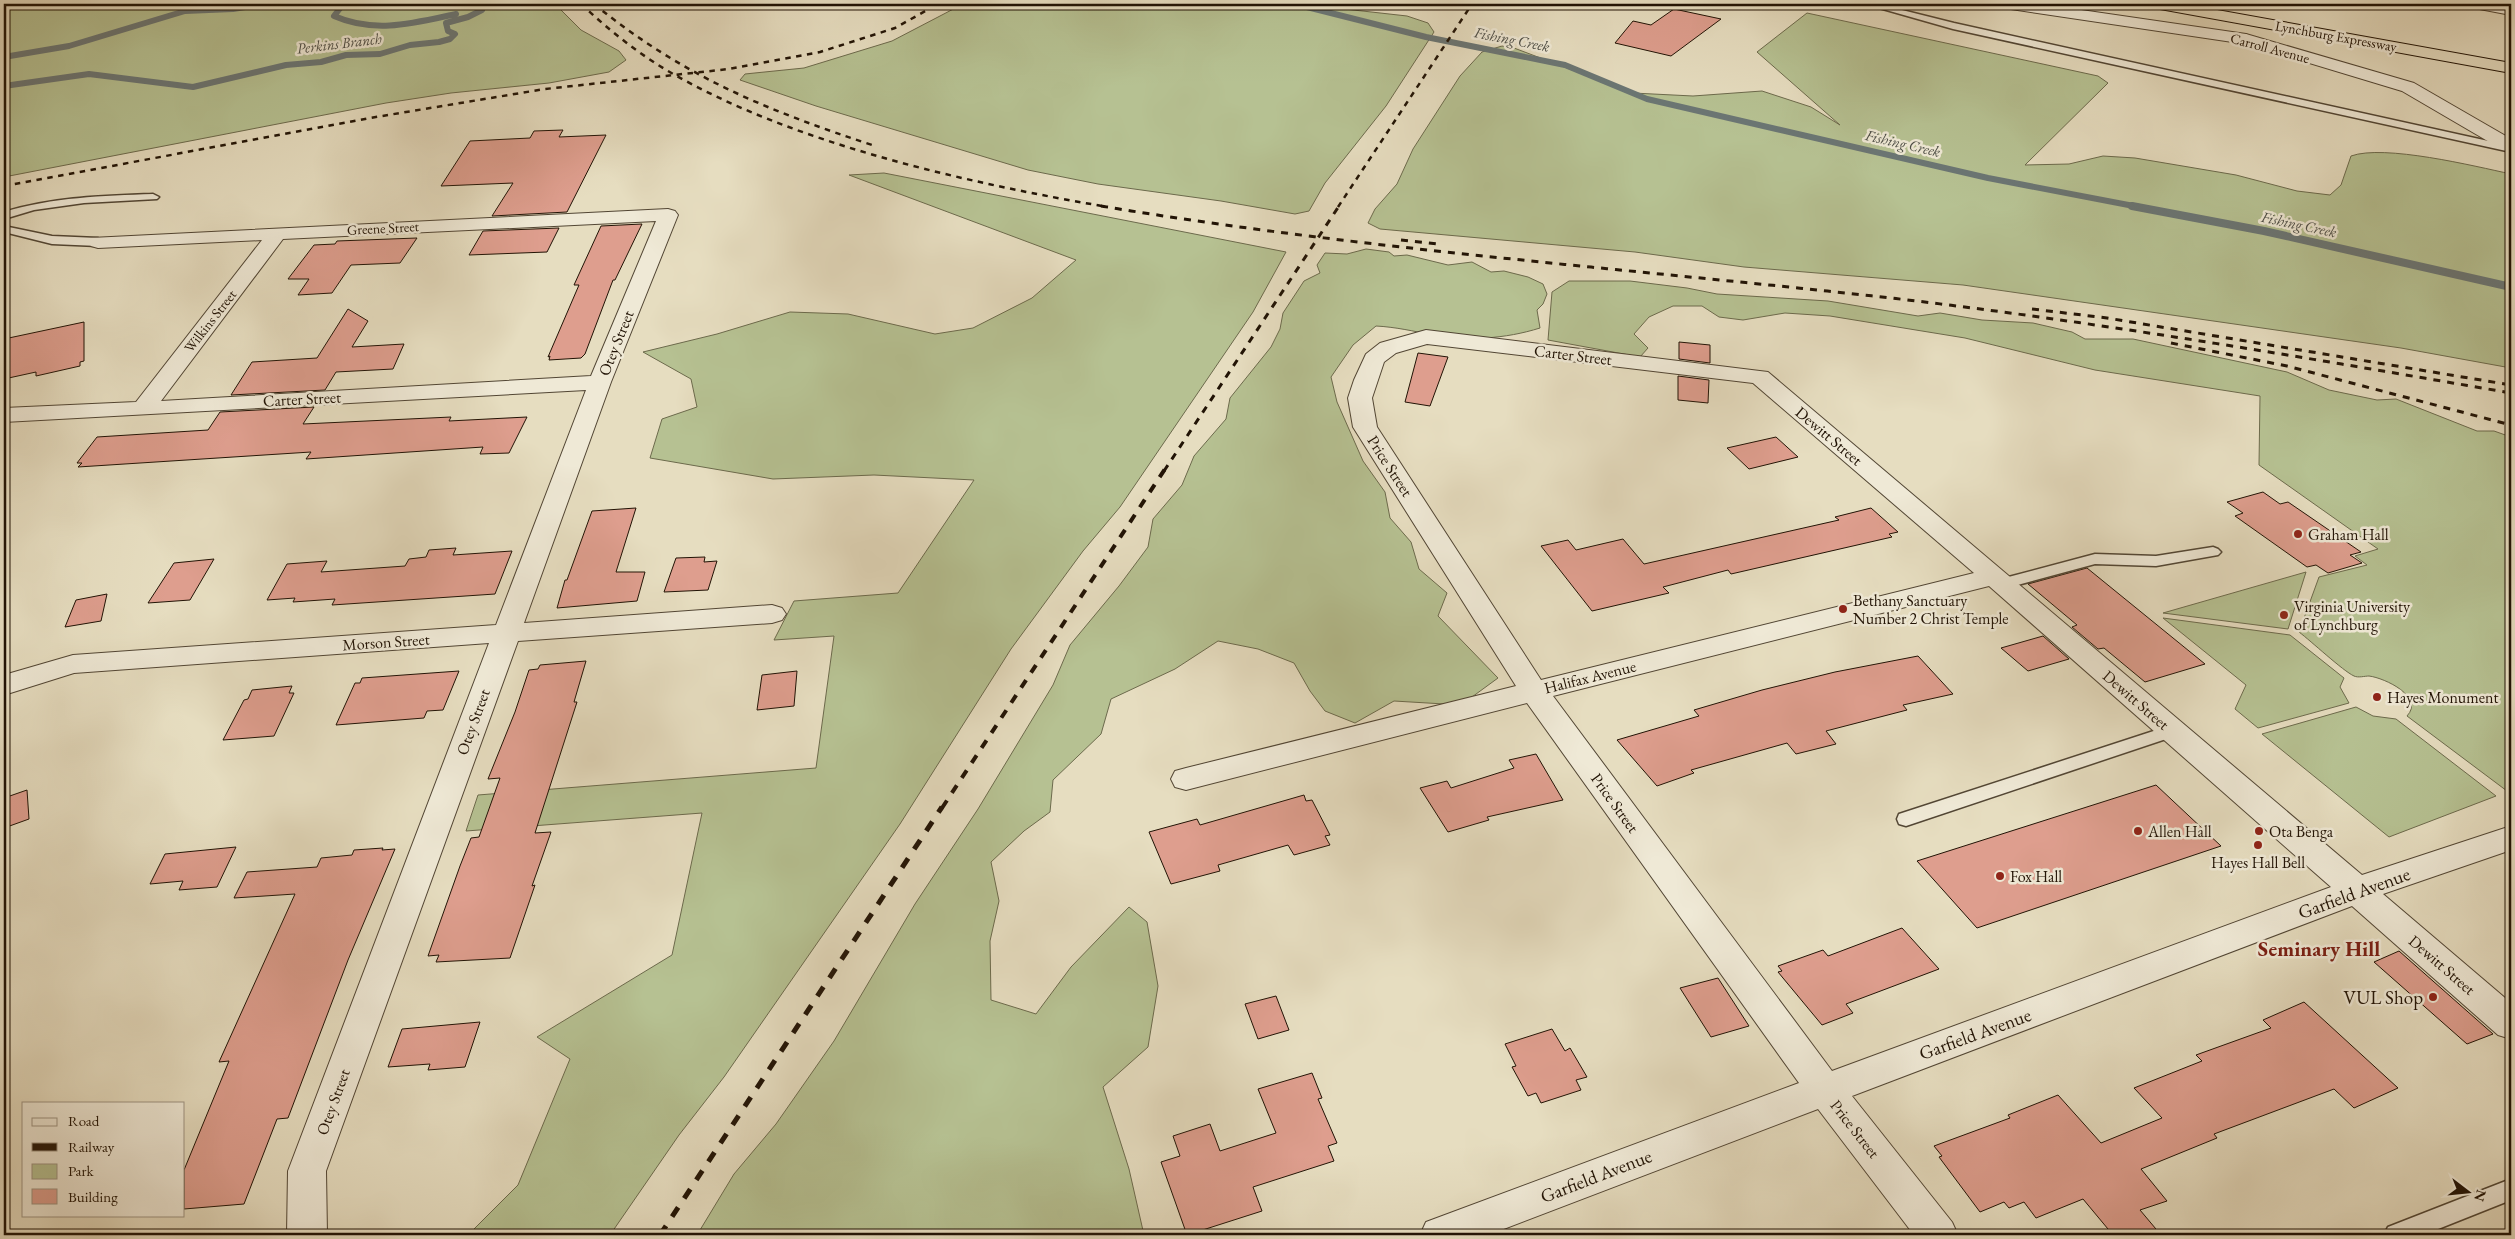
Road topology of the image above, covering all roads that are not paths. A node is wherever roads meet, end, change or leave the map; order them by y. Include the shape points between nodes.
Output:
1 (1869, 4) edge
2 (2010, 4) edge
3 (2160, 4) edge
4 (2206, 4) edge
5 (2474, 4) edge
6 (2511, 10) edge
7 (2246, 39) junction
8 (2511, 60) edge
9 (2511, 68) edge
10 (2511, 80) edge
11 (2511, 148) edge
12 (153, 197) dead end
13 (668, 215) joint
14 (4, 216) edge
15 (4, 229) edge
16 (278, 233) junction
17 (98, 242) joint
18 (1388, 348) joint
19 (1760, 377) joint
20 (600, 382) junction
21 (143, 409) junction
22 (4, 414) edge
23 (2213, 552) dead end
24 (1998, 580) junction
25 (772, 614) dead end
26 (506, 633) junction
27 (4, 684) edge
28 (1534, 691) junction
29 (2172, 731) junction
30 (1186, 780) dead end
31 (1906, 819) dead end
32 (2511, 838) edge
33 (2358, 891) junction
34 (2511, 1024) edge
35 (1825, 1090) junction
36 (2511, 1189) edge
37 (307, 1235) edge
38 (1440, 1235) edge
39 (1938, 1235) edge
40 (2396, 1235) edge

1 - 11 lane via 1953,26
2 - 7 street, Carroll Avenue
3 - 9 highway, Lynchburg Expressway
4 - 8 highway, Lynchburg Expressway
5 - 6 street
7 - 10 highway
7 - 11 street, Carroll Avenue via 2408,87 2430,97
12 - 14 lane via 84,200 33,207
13 - 16 street, Greene Street
13 - 20 street, Otey Street
15 - 17 lane via 52,240
16 - 17 street, Greene Street
16 - 21 street, Wilkins Street
18 - 19 street, Carter Street via 1426,337
18 - 28 street, Price Street via 1374,360 1364,380 1360,398 1365,427
19 - 24 street, Dewitt Street
20 - 21 street, Carter Street
20 - 26 street, Otey Street
21 - 22 street, Carter Street
23 - 24 lane via 2156,560 2095,559
24 - 28 street, Halifax Avenue
24 - 29 street, Dewitt Street
25 - 26 street, Morson Street
26 - 27 street, Morson Street via 73,664
26 - 37 street, Otey Street via 307,1171
28 - 30 street, Halifax Avenue
28 - 35 street, Price Street
29 - 31 lane
29 - 33 street, Dewitt Street
32 - 33 street, Garfield Avenue
33 - 34 street, Dewitt Street
33 - 35 street, Garfield Avenue
35 - 38 street, Garfield Avenue
35 - 39 street, Price Street
36 - 40 lane

